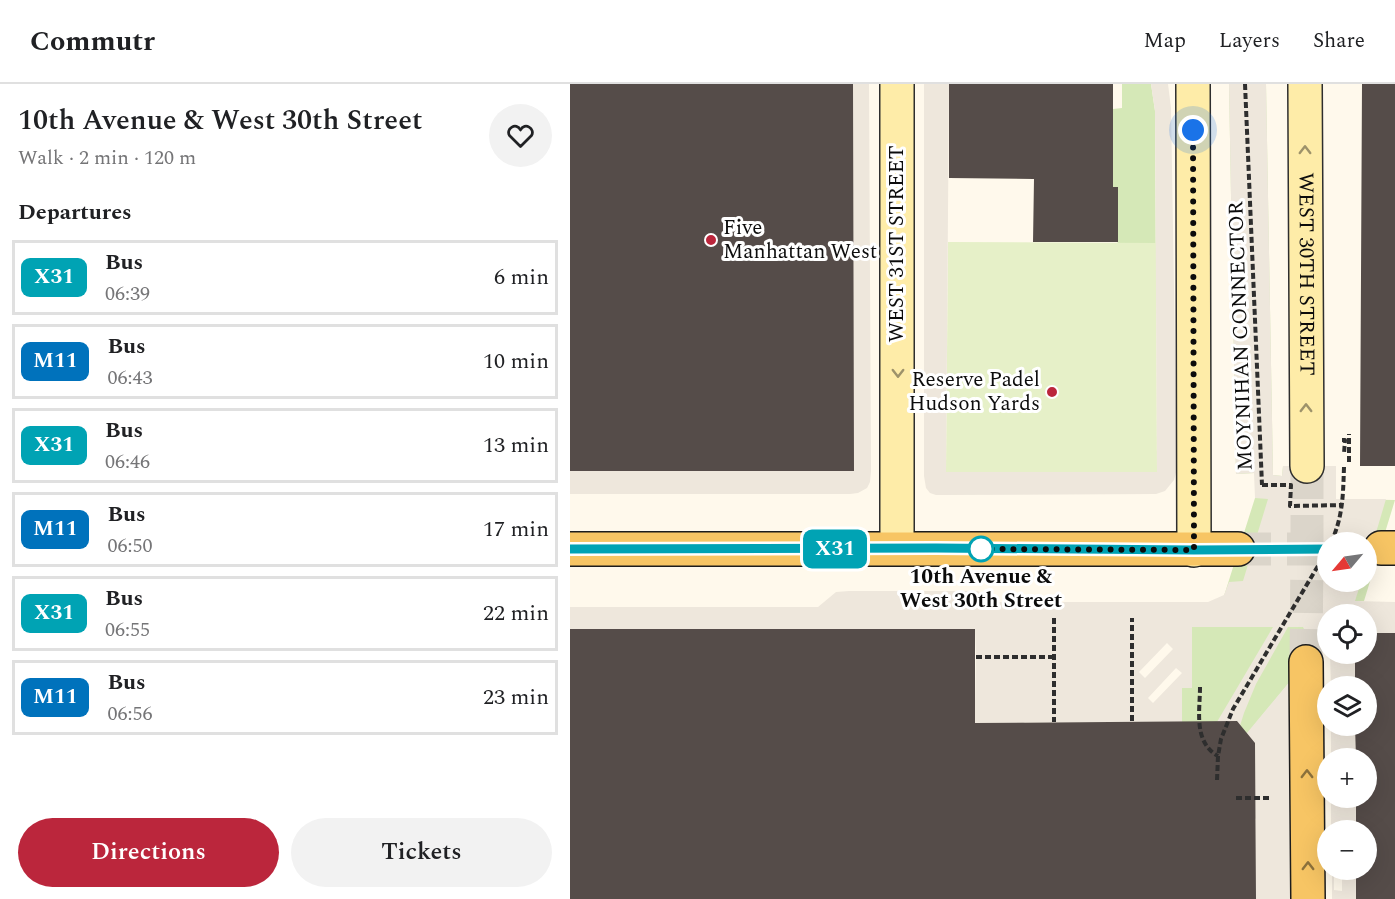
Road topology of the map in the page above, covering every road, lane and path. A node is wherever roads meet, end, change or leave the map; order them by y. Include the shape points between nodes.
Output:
1 (897, 84) edge
2 (1193, 84) edge
3 (1245, 84) edge
4 (1305, 84) edge
5 (1349, 434) dead end
6 (1349, 462) dead end
7 (1307, 466) tunnel mouth
8 (1335, 532) edge
9 (897, 548) junction
10 (570, 549) edge
11 (1238, 549) tunnel mouth
12 (1194, 550) junction
13 (1317, 568) edge
14 (1054, 618) dead end
15 (1132, 618) dead end
16 (976, 657) dead end
17 (1054, 657) junction
18 (1306, 662) tunnel mouth
19 (1200, 687) dead end
20 (1054, 722) dead end
21 (1132, 722) dead end
22 (1218, 756) junction
23 (1217, 780) dead end
24 (1236, 798) dead end
25 (1272, 798) dead end
26 (1308, 899) edge

1 -> 9 main road, WEST 31ST STREET
2 - 12 main road
3 - 8 path, MOYNIHAN CONNECTOR, bridge via 1262,485 1291,485 1290,506 1343,505
7 -> 4 main road, WEST 30TH STREET
5 - 6 path
9 - 10 main road
9 - 12 main road
11 - 12 main road
13 - 22 path, bridge via 1233,710
14 - 17 path
15 - 21 path
16 - 17 path
17 - 20 path
26 -> 18 main road
19 - 22 path via 1201,736
22 - 23 path, bridge
24 - 25 path

